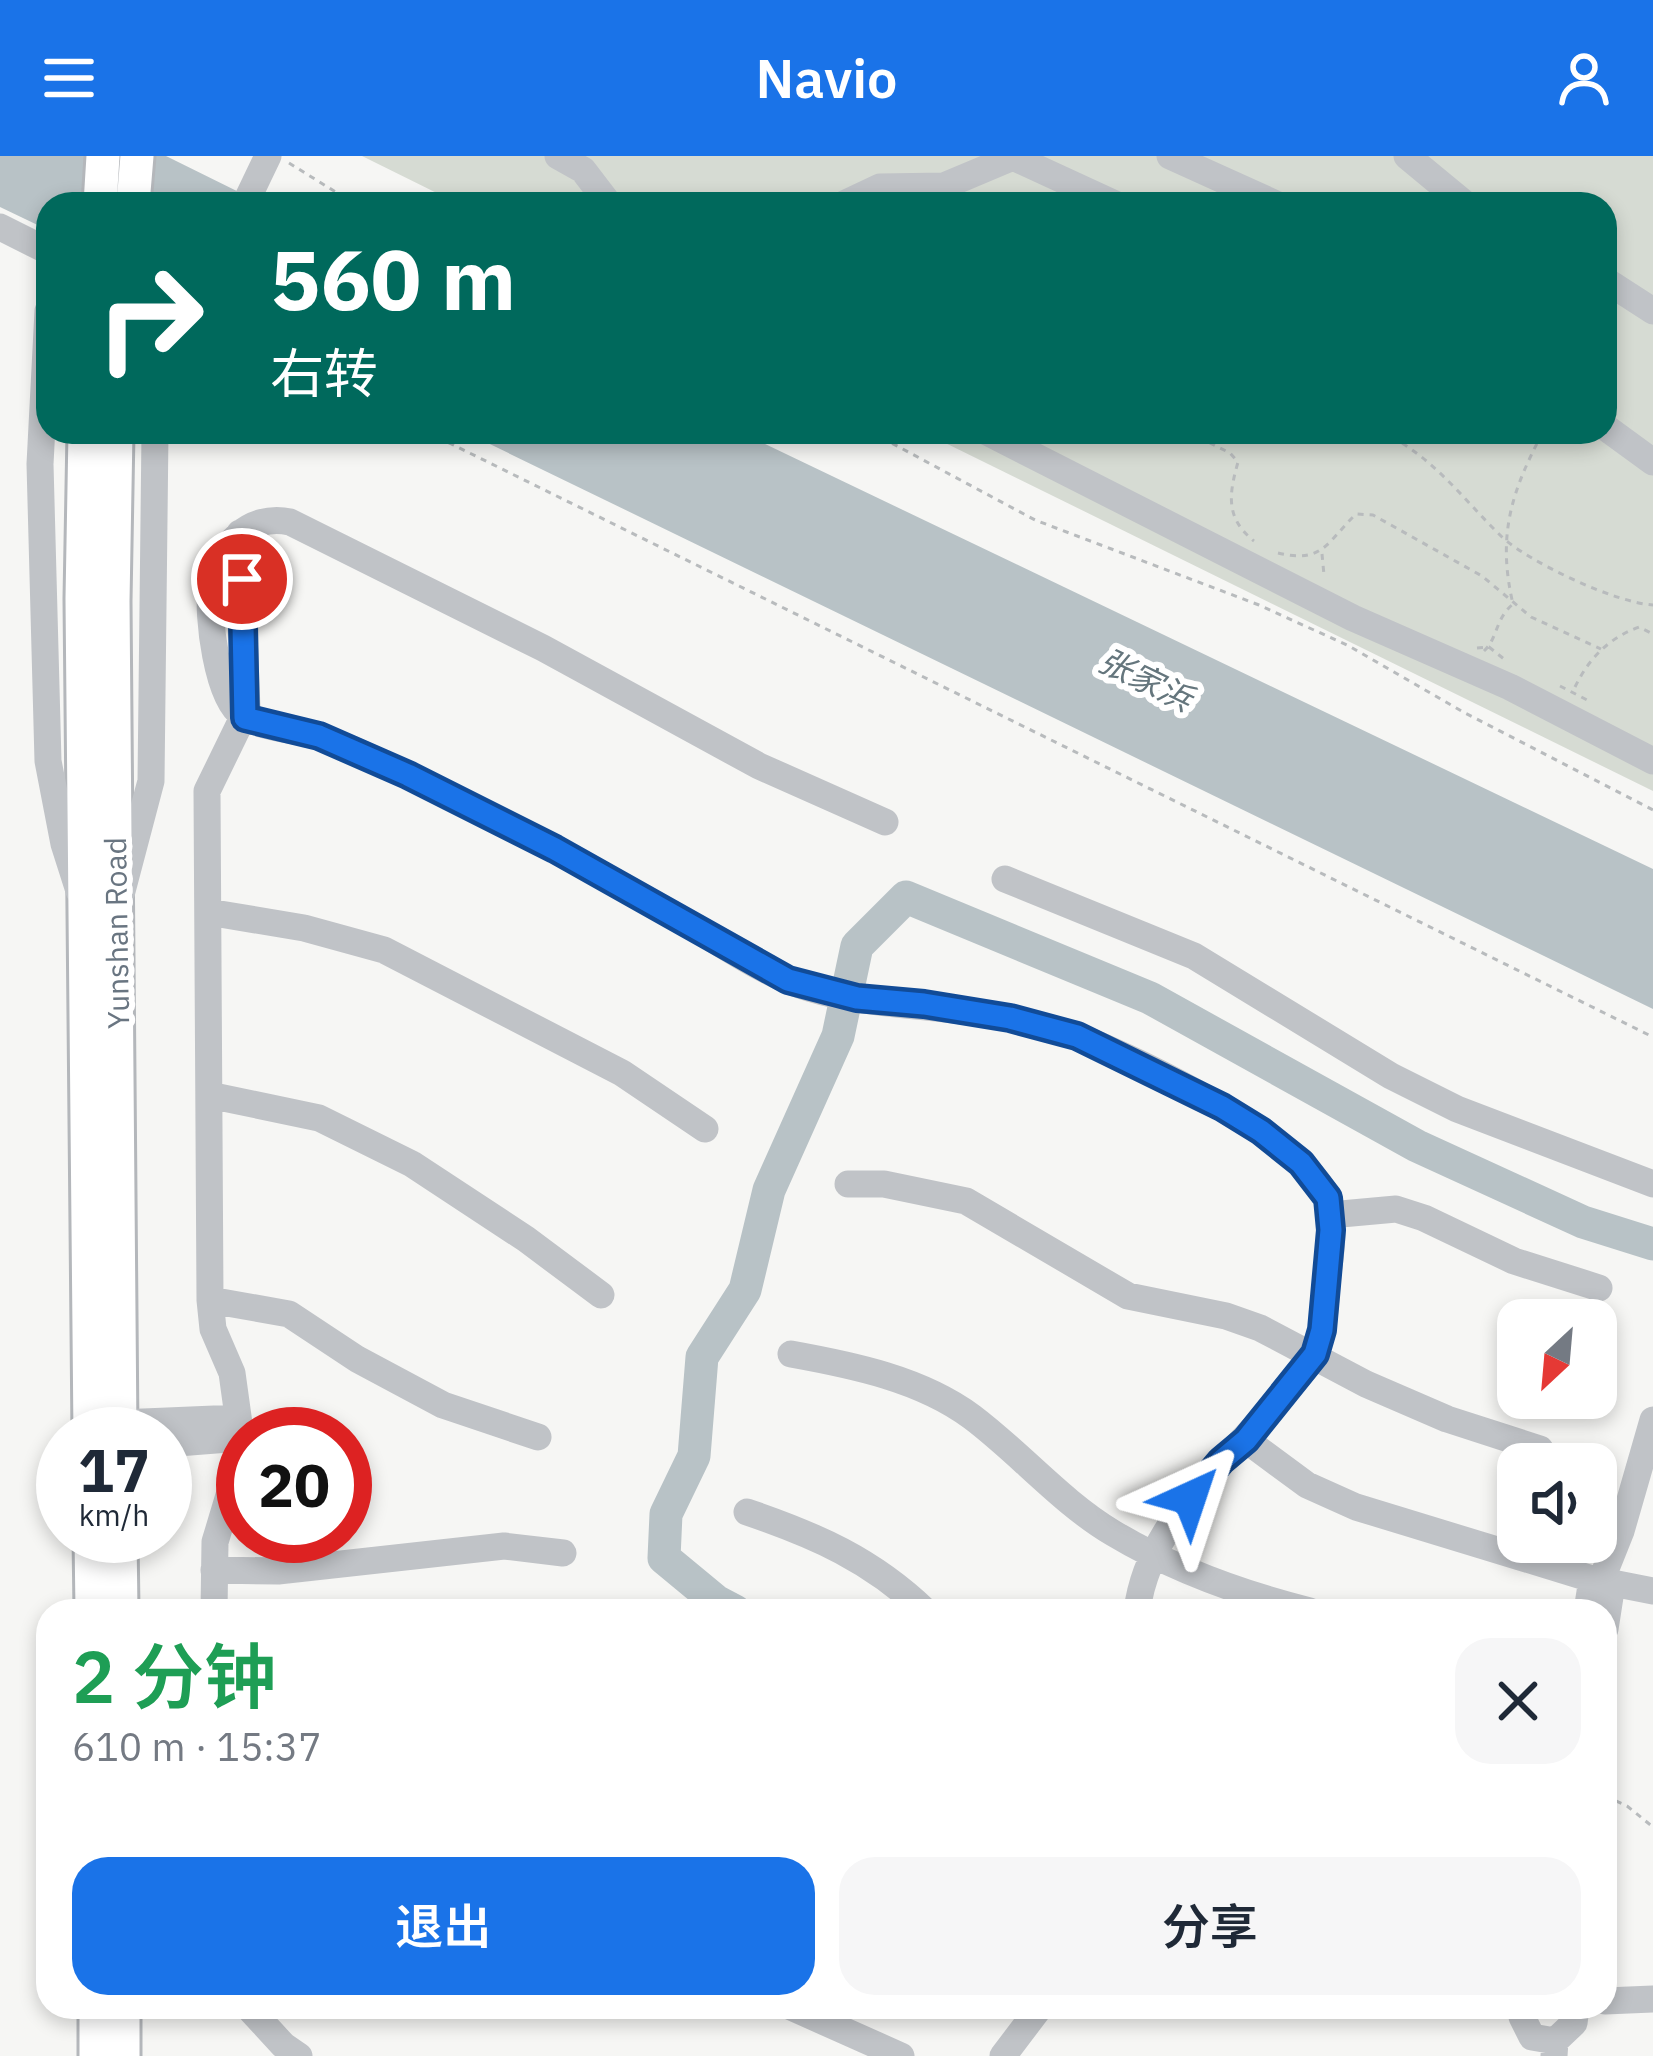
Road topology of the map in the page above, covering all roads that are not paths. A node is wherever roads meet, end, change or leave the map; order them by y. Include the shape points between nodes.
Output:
1 (104, 156) edge
2 (137, 156) edge
3 (273, 156) edge
4 (558, 156) edge
5 (1170, 156) edge
6 (1407, 156) edge
7 (1012, 157) edge
8 (101, 192) edge
9 (135, 192) edge
10 (251, 192) edge
11 (600, 192) edge
12 (869, 192) edge
13 (1089, 192) edge
14 (1250, 192) edge
15 (1450, 192) edge
16 (0, 227) edge
17 (36, 245) edge
18 (1617, 288) edge
19 (1653, 311) edge
20 (1617, 436) edge
21 (41, 444) edge
22 (85, 444) edge
23 (116, 444) edge
24 (155, 444) edge
25 (1011, 444) edge
26 (1653, 462) edge
27 (245, 718) junction
28 (1653, 761) edge
29 (885, 822) dead end
30 (1005, 879) dead end
31 (208, 912) junction
32 (100, 913) junction
33 (209, 1095) junction
34 (705, 1129) dead end
35 (848, 1184) dead end
36 (1653, 1184) edge
37 (1330, 1215) junction
38 (1599, 1288) dead end
39 (602, 1295) dead end
40 (210, 1300) junction
41 (791, 1354) dead end
42 (1315, 1354) junction
43 (110, 1407) edge
44 (236, 1407) edge
45 (1653, 1420) edge
46 (538, 1436) dead end
47 (1246, 1440) junction
48 (1522, 1443) edge
49 (746, 1512) dead end
50 (216, 1536) edge
51 (563, 1552) dead end
52 (1155, 1554) junction
53 (91, 1563) edge
54 (120, 1563) edge
55 (214, 1570) junction
56 (1602, 1582) junction
57 (1653, 1591) edge
58 (92, 1599) edge
59 (121, 1599) edge
60 (214, 1599) edge
61 (911, 1599) edge
62 (1138, 1599) edge
63 (1267, 1599) edge
64 (1593, 1599) edge
65 (1603, 1599) edge
66 (1653, 1999) edge
67 (1617, 2000) edge
68 (96, 2019) edge
69 (123, 2019) edge
70 (259, 2019) edge
71 (818, 2019) edge
72 (1031, 2019) edge
73 (1523, 2019) edge
74 (1574, 2019) edge
75 (1543, 2047) edge
76 (96, 2056) edge
77 (123, 2056) edge
78 (299, 2056) edge
79 (901, 2056) edge
80 (1003, 2056) edge

1 - 8 main road
2 - 9 main road
3 - 10 street
4 - 11 street
5 - 14 street
6 - 15 street
7 - 12 street via 944,186
7 - 13 street
16 - 17 street
18 - 19 street
20 - 26 street
21 - 32 street via 48,761 64,844
22 - 32 main road, Yunshan Road
23 - 32 main road, Yunshan Road
24 - 32 street via 151,782
25 - 28 street
27 - 29 street via 240,533 270,518 314,531 759,766
27 - 31 street via 207,791
27 - 37 street via 319,736 408,775 811,989 1010,1018 1077,1036 1261,1131 1301,1163 1328,1198
30 - 36 street via 1194,956 1457,1109
31 - 33 street
31 - 34 street via 384,950 622,1073
32 - 43 main road, Yunshan Road
33 - 39 street via 319,1118 412,1164
33 - 40 street
35 - 42 street via 966,1202 1128,1296 1226,1316
37 - 38 street via 1396,1209 1514,1262
37 - 42 street
40 - 44 street
40 - 46 street via 289,1314 442,1405
41 - 52 street via 945,1399 1088,1516
42 - 47 street
42 - 48 street via 1429,1412
45 - 56 street
47 - 52 street via 1190,1498
47 - 56 street via 1306,1485 1356,1507
49 - 61 street via 839,1547
50 - 55 street
51 - 55 street via 504,1546 278,1571
52 - 62 street
52 - 63 street
53 - 58 main road
54 - 59 main road
55 - 60 street
56 - 57 street
56 - 64 street
56 - 65 street
66 - 67 street
68 - 76 main road
69 - 77 main road
70 - 78 street
71 - 79 street
72 - 80 street
73 - 75 street
74 - 75 street

